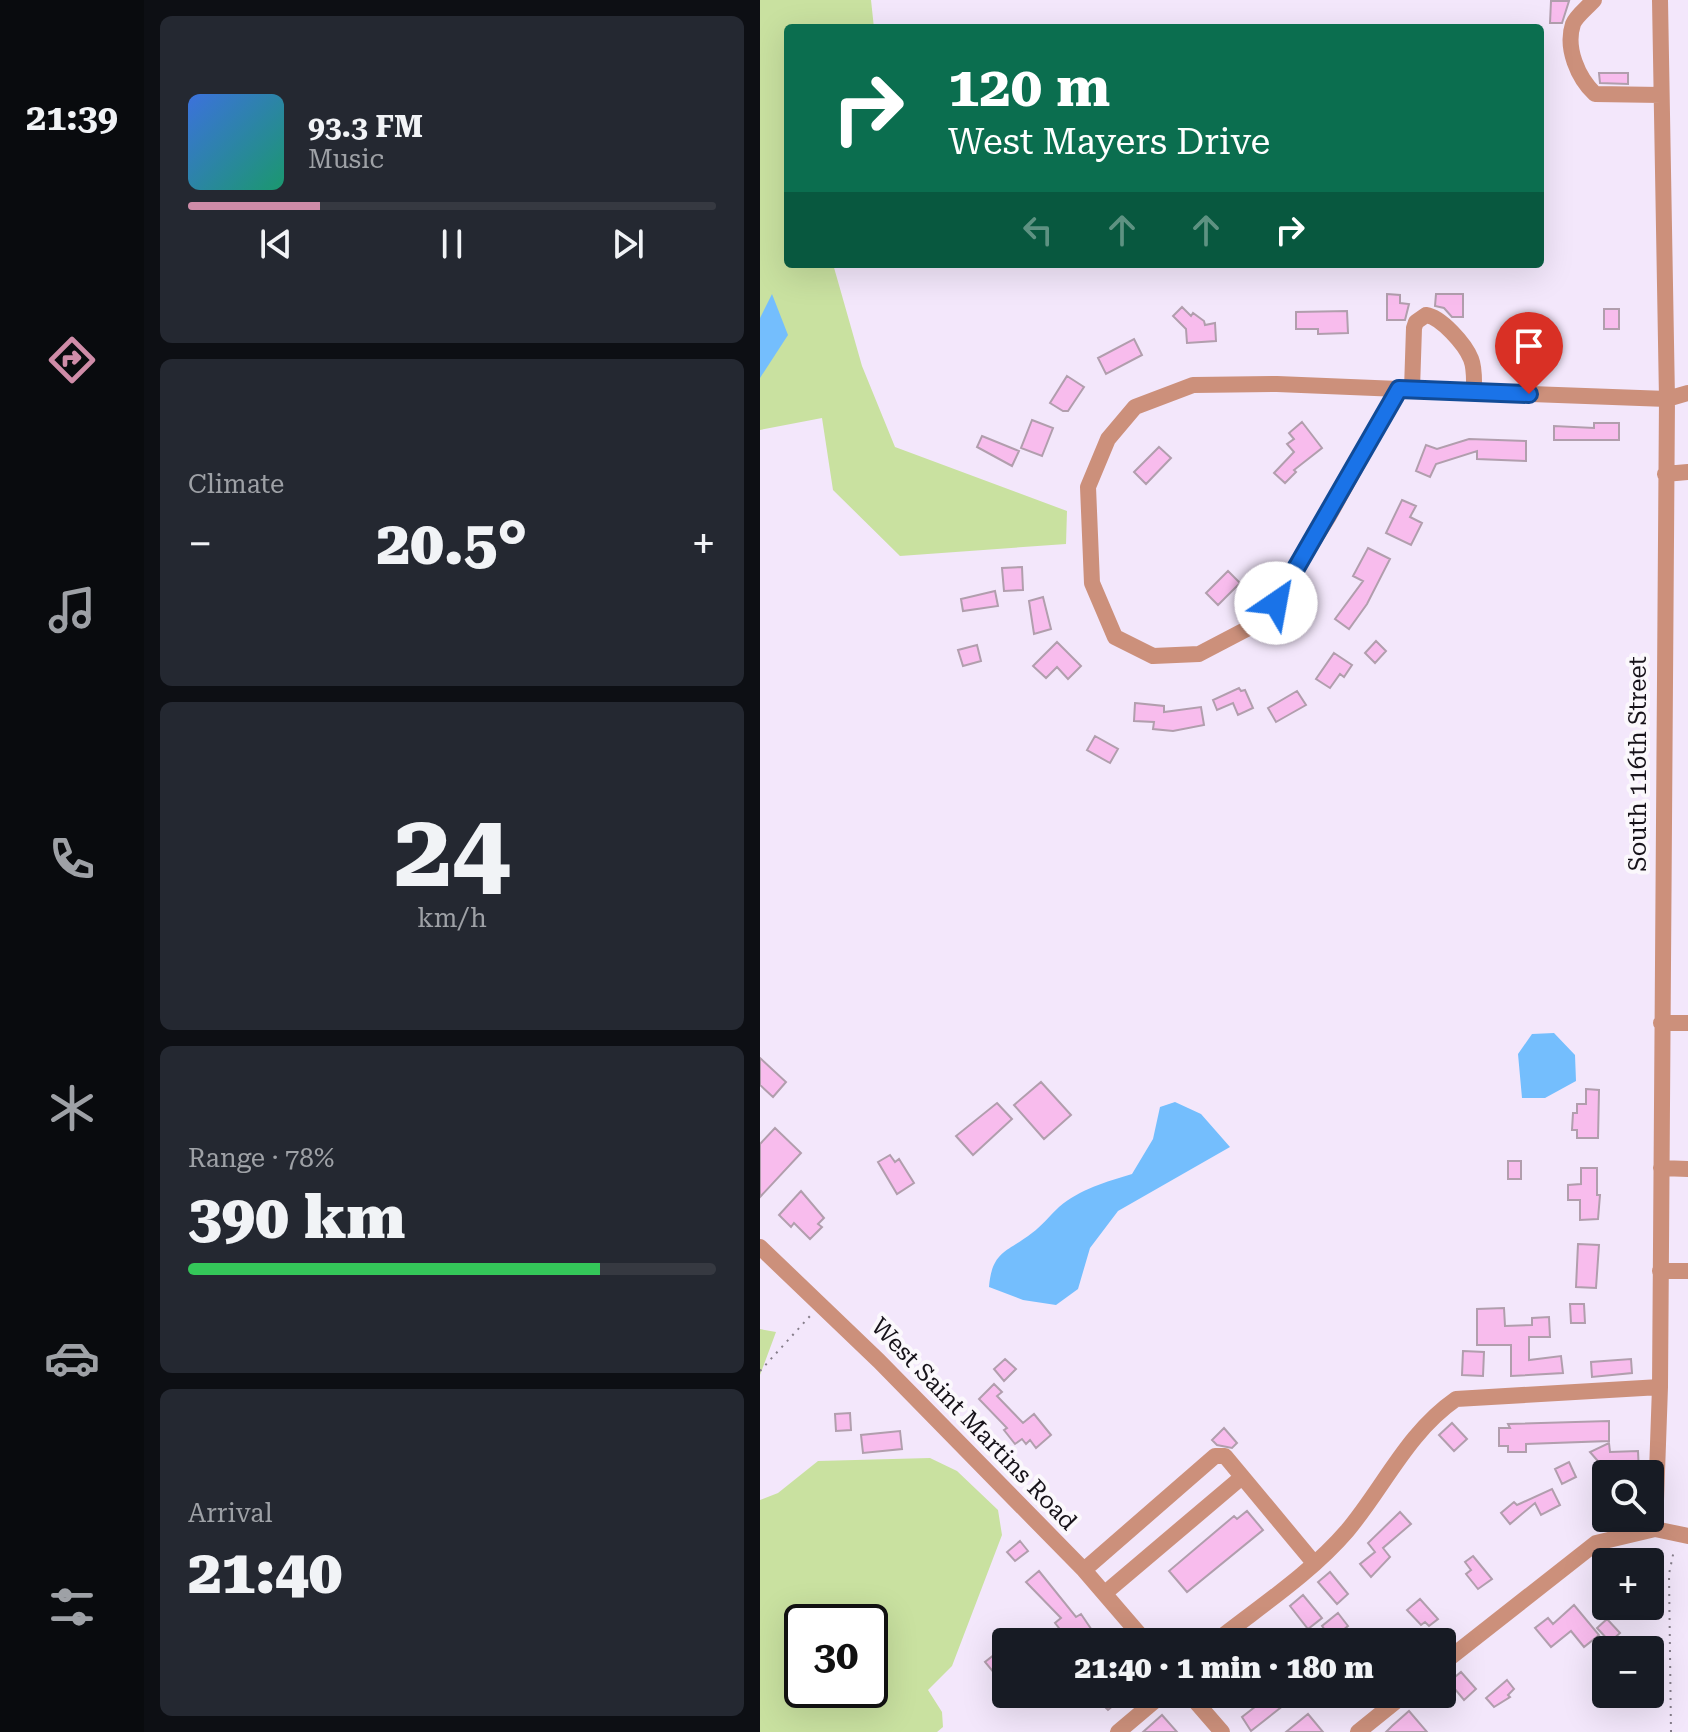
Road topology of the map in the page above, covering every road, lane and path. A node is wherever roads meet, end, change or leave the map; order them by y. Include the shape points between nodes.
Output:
1 (1594, 0) edge
2 (1660, 0) edge
3 (1661, 95) junction
4 (1406, 389) junction
5 (1474, 392) junction
6 (1688, 393) edge
7 (1667, 399) junction
8 (1688, 472) edge
9 (1665, 474) junction
10 (1661, 1023) junction
11 (1688, 1023) edge
12 (1661, 1168) junction
13 (1688, 1169) edge
14 (760, 1247) edge
15 (1660, 1271) junction
16 (1688, 1271) edge
17 (821, 1303) junction
18 (760, 1371) edge
19 (1660, 1387) junction
20 (1657, 1460) edge
21 (1242, 1477) junction
22 (1664, 1531) edge
23 (1642, 1532) edge
24 (1659, 1532) edge
25 (1688, 1536) edge
26 (1314, 1563) junction
27 (1084, 1570) junction
28 (1105, 1593) junction
29 (1134, 1628) edge
30 (1233, 1628) edge
31 (1456, 1653) edge
32 (1146, 1708) edge
33 (1201, 1708) edge
34 (1388, 1708) edge
35 (1118, 1732) edge
36 (1222, 1732) edge
37 (1358, 1732) edge
38 (1671, 1732) edge

1 - 3 street via 1574,23 1571,47 1583,83 1595,94
2 - 3 street, South 116th Street
3 - 7 street, South 116th Street
4 - 4 street via 1264,620 1199,654 1153,656 1115,637 1092,583 1088,487 1108,439 1135,407 1193,385
4 - 5 street
4 - 5 street via 1414,328 1426,315 1439,321 1467,352
5 - 7 street
6 - 7 street
7 - 9 street, South 116th Street
8 - 9 street
9 - 10 street, South 116th Street
10 - 11 street
10 - 12 street, South 116th Street
12 - 13 street
12 - 15 street, South 116th Street
14 - 17 street, West Saint Martins Road
15 - 16 street
15 - 19 street, South 116th Street
17 - 18 path
17 - 27 street, West Saint Martins Road
19 - 20 street, South 116th Street
19 - 26 street via 1456,1399 1437,1412 1348,1529
21 - 26 street
21 - 27 street via 1225,1456 1215,1456
21 - 28 street
22 - 25 street
23 - 31 street via 1596,1543
24 - 38 path via 1674,1551 1669,1574
26 - 30 street
27 - 28 street, West Saint Martins Road
28 - 29 street, West Saint Martins Road
32 - 35 street
33 - 36 street
34 - 37 street

